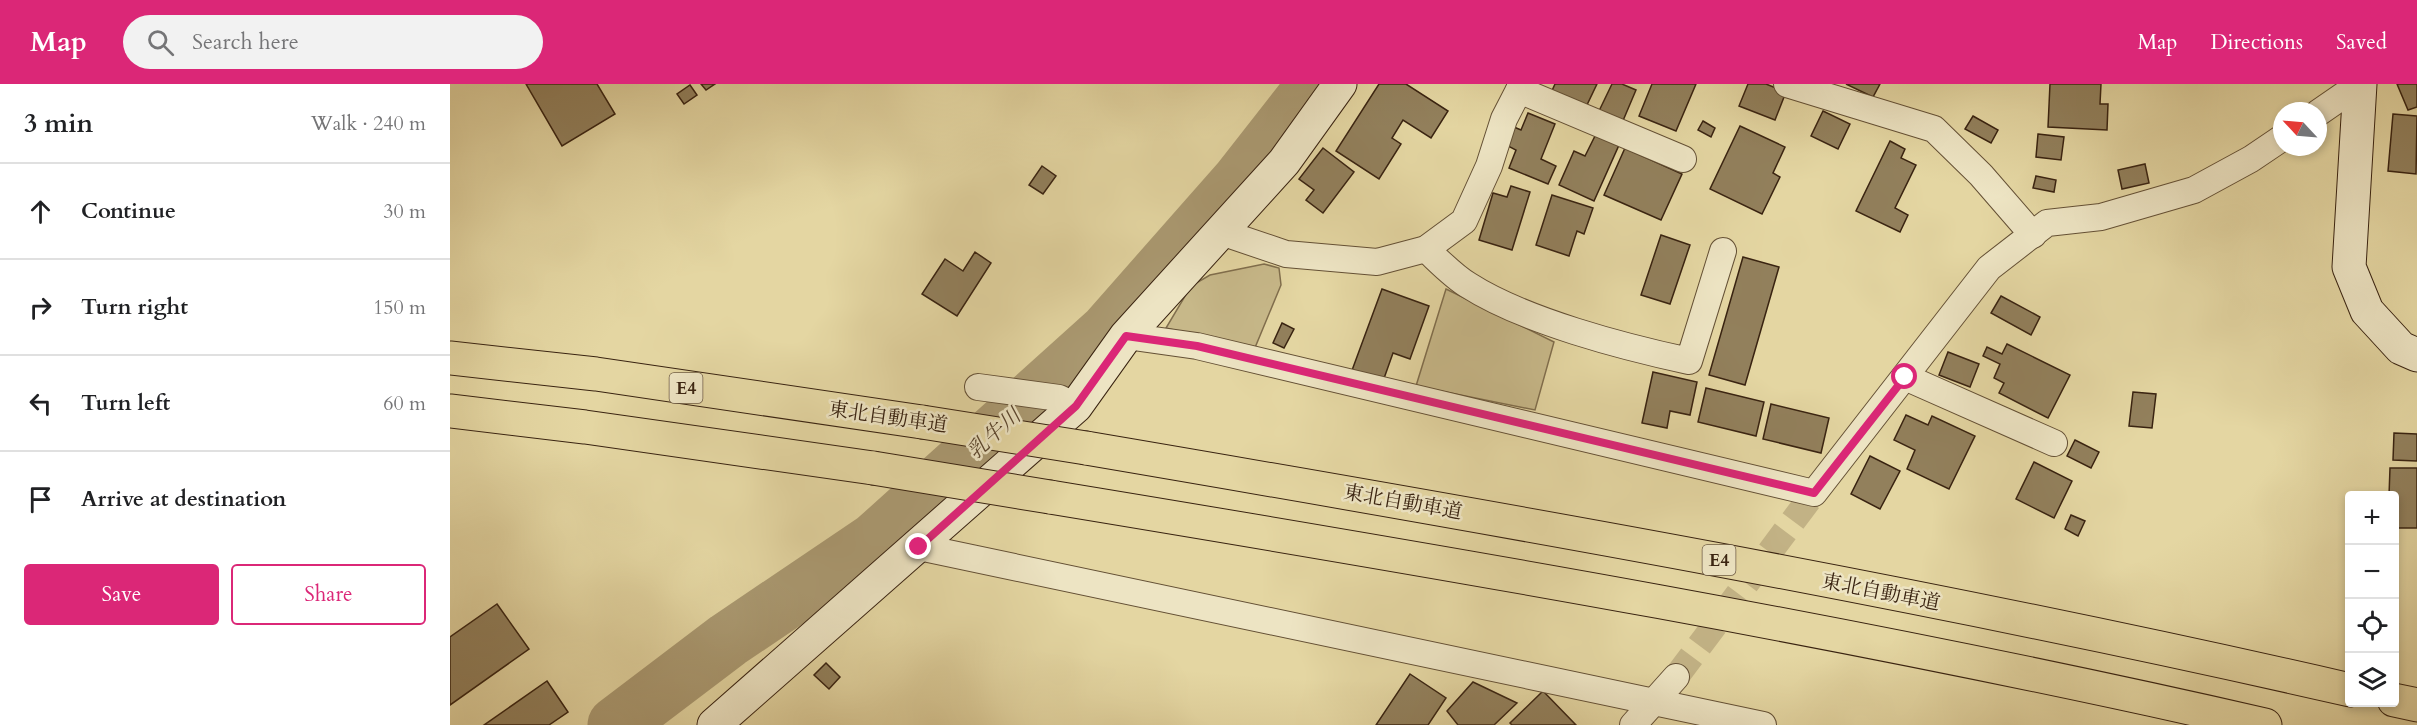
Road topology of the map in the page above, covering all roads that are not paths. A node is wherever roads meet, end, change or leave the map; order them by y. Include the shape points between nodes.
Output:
1 (1340, 84) edge
2 (1787, 84) edge
3 (2360, 84) edge
4 (1520, 87) edge
5 (2327, 107) edge
6 (2273, 144) edge
7 (1683, 159) dead end
8 (1221, 232) junction
9 (2033, 235) junction
10 (1426, 249) junction
11 (1723, 251) dead end
12 (1126, 336) junction
13 (2417, 355) edge
14 (450, 358) edge
15 (1905, 377) junction
16 (978, 387) dead end
17 (1068, 402) junction
18 (450, 411) edge
19 (2054, 443) dead end
20 (919, 547) junction
21 (1676, 677) tunnel mouth
22 (2345, 689) edge
23 (2399, 701) edge
24 (1653, 703) junction
25 (2417, 705) edge
26 (714, 725) edge
27 (1633, 725) edge
28 (1762, 725) edge
29 (2265, 725) edge

1 - 8 street via 1284,162
2 - 9 street via 1934,129
3 - 5 street
3 - 13 street via 2349,267 2367,311 2401,348
4 - 7 street
4 - 10 street via 1464,221
6 - 9 street via 2194,189 2101,217 2047,223
8 - 10 street via 1286,254 1377,262
8 - 12 street
9 - 15 street via 1989,268
10 - 11 street via 1467,285 1528,315 1646,352 1689,361
12 - 15 street via 1197,346 1814,493
12 - 17 street
14 - 22 highway, 東北自動車道 / E4, bridge via 596,374 922,422 1499,519 1844,584
15 - 19 street
16 - 17 street
17 - 20 street
18 - 29 highway, bridge via 873,468 1503,572
20 - 24 street
20 - 26 street
21 - 24 street
23 - 25 highway
24 - 27 street
24 - 28 street

